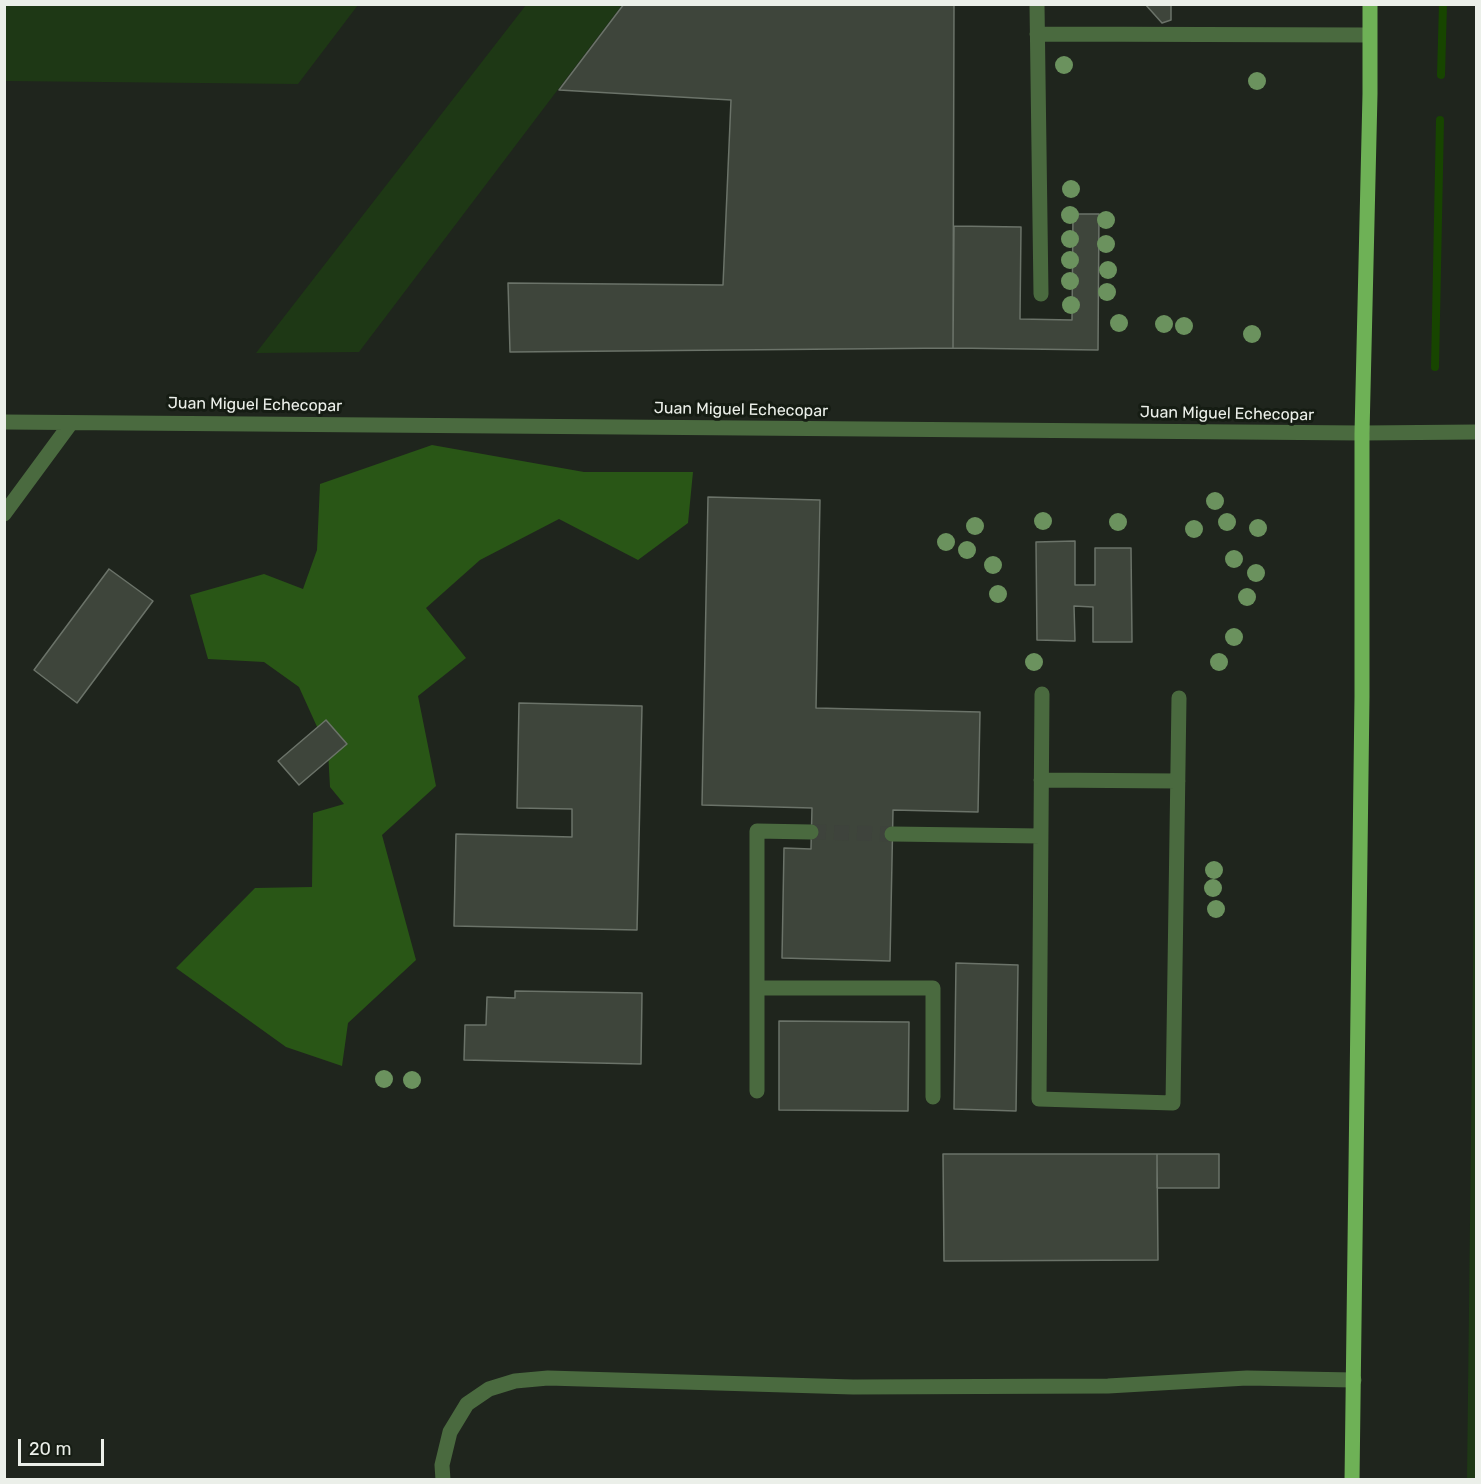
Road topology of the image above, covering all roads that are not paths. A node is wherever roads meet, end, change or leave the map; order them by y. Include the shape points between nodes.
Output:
1 (1037, 4) edge
2 (1370, 4) edge
3 (1037, 34) junction
4 (1369, 35) junction
5 (1041, 294) dead end
6 (4, 422) edge
7 (71, 423) junction
8 (1476, 432) edge
9 (1362, 433) junction
10 (4, 514) edge
11 (1042, 694) dead end
12 (1179, 698) dead end
13 (1041, 780) junction
14 (1178, 781) junction
15 (811, 832) tunnel mouth
16 (892, 834) tunnel mouth
17 (1041, 836) junction
18 (757, 988) junction
19 (757, 1091) dead end
20 (933, 1097) dead end
21 (1354, 1380) junction
22 (443, 1479) edge
23 (1352, 1479) edge

1 - 3 street
2 - 4 main road
3 - 4 street
3 - 5 street
4 - 9 main road
6 - 7 street, Juan Miguel Echecopar
7 - 9 street, Juan Miguel Echecopar
7 - 10 street
8 - 9 street, Juan Miguel Echecopar
9 - 21 main road
11 - 13 street
12 - 14 street
13 - 14 street
13 - 17 street
14 - 17 street via 1173,1104 1039,1099
15 - 18 street via 757,831
16 - 17 street
18 - 19 street
18 - 20 street via 933,988
21 - 22 street via 1247,1378 1108,1386 877,1387 549,1378 515,1381 489,1389 467,1404 450,1432
21 - 23 main road

